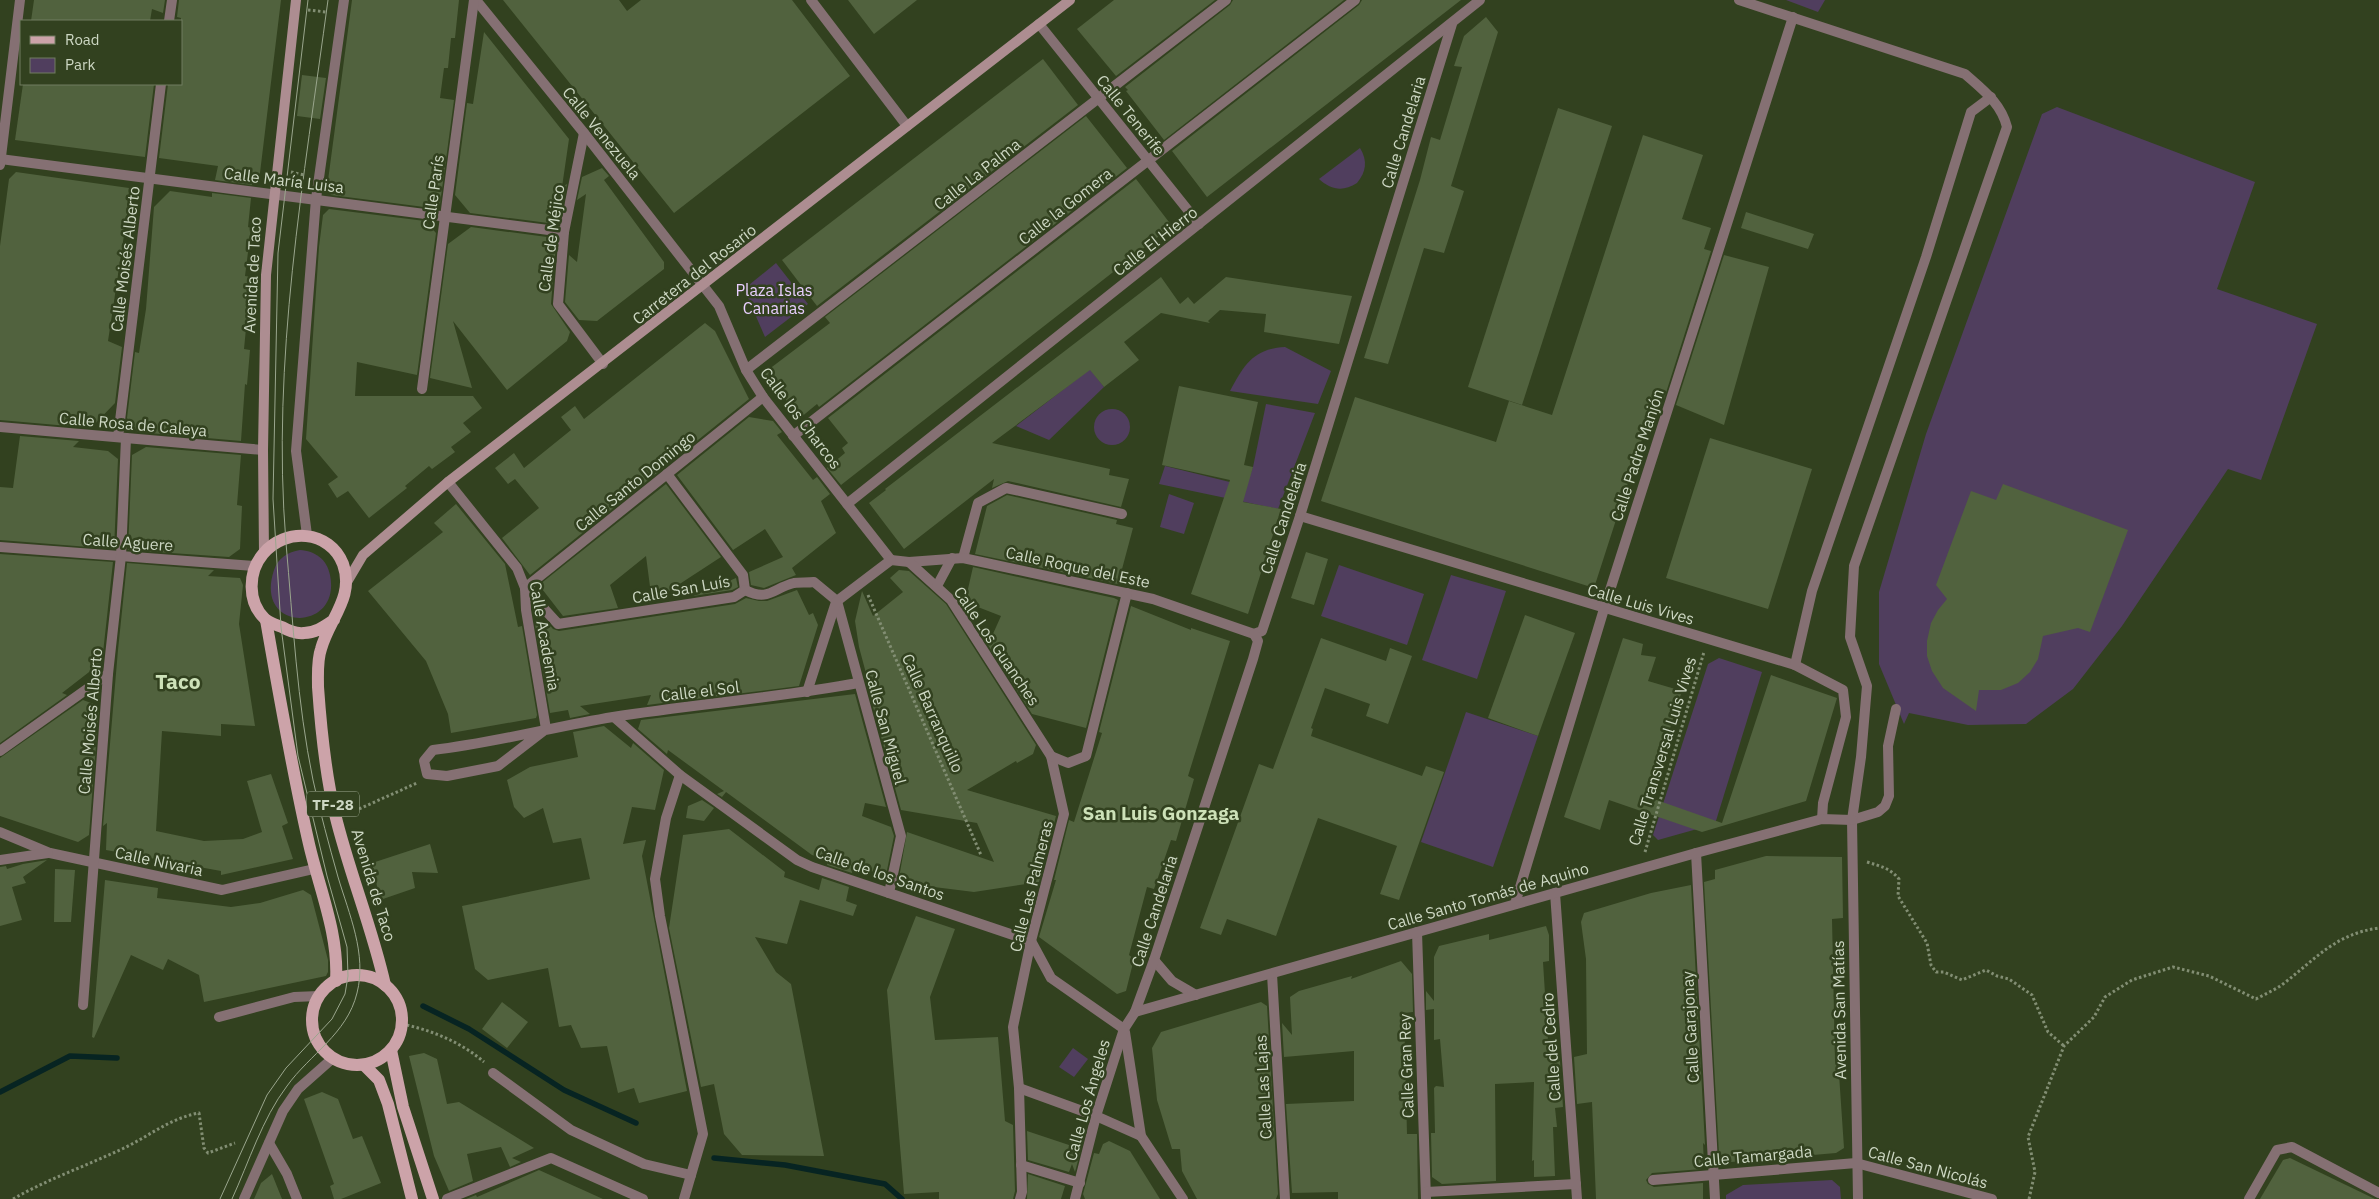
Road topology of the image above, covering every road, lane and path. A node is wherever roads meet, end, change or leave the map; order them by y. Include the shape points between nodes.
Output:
1 (20, 0) edge
2 (172, 0) edge
3 (296, 0) edge
4 (344, 0) edge
5 (475, 0) edge
6 (811, 0) edge
7 (1070, 0) edge
8 (1226, 0) edge
9 (1354, 0) edge
10 (1480, 0) edge
11 (1739, 0) edge
12 (307, 10) dead end
13 (326, 12) dead end
14 (1793, 17) junction
15 (169, 20) edge
16 (1039, 24) junction
17 (1452, 24) junction
18 (161, 85) edge
19 (1991, 97) junction
20 (1099, 99) junction
21 (907, 126) junction
22 (584, 132) junction
23 (1148, 160) junction
24 (0, 161) edge
25 (288, 172) dead end
26 (306, 175) dead end
27 (150, 177) junction
28 (273, 195) junction
29 (316, 199) junction
30 (445, 217) junction
31 (1199, 224) junction
32 (564, 232) junction
33 (704, 285) junction
34 (603, 364) junction
35 (746, 370) junction
36 (422, 389) dead end
37 (763, 397) junction
38 (0, 427) edge
39 (793, 436) junction
40 (122, 438) junction
41 (263, 450) junction
42 (667, 474) junction
43 (448, 482) junction
44 (847, 504) junction
45 (1122, 514) dead end
46 (1300, 516) junction
47 (307, 535) junction
48 (0, 547) edge
49 (264, 553) junction
50 (121, 556) junction
51 (952, 558) junction
52 (964, 558) junction
53 (890, 560) junction
54 (909, 562) junction
55 (254, 566) junction
56 (862, 581) junction
57 (347, 582) junction
58 (938, 586) junction
59 (525, 588) junction
60 (745, 590) junction
61 (1127, 593) junction
62 (837, 601) junction
63 (1604, 609) junction
64 (266, 620) junction
65 (334, 620) junction
66 (1254, 634) junction
67 (1708, 640) junction
68 (1796, 665) junction
69 (108, 674) junction
70 (858, 683) junction
71 (807, 692) junction
72 (1896, 708) dead end
73 (614, 717) junction
74 (546, 729) junction
75 (0, 751) edge
76 (1051, 756) junction
77 (427, 774) junction
78 (680, 775) junction
79 (356, 812) dead end
80 (1822, 819) junction
81 (1852, 820) junction
82 (0, 832) edge
83 (50, 853) junction
84 (1696, 853) junction
85 (981, 855) dead end
86 (1852, 858) junction
87 (0, 860) edge
88 (94, 862) junction
89 (314, 869) junction
90 (1640, 869) junction
91 (889, 893) junction
92 (1555, 893) junction
93 (1515, 904) junction
94 (2379, 928) edge
95 (1417, 932) junction
96 (1031, 941) junction
97 (1154, 960) junction
98 (1272, 974) junction
99 (336, 981) junction
100 (385, 985) junction
101 (1196, 995) junction
102 (319, 996) junction
103 (83, 1005) dead end
104 (1135, 1012) junction
105 (219, 1017) dead end
106 (402, 1024) junction
107 (1124, 1029) junction
108 (2064, 1046) junction
109 (390, 1050) junction
110 (333, 1058) junction
111 (364, 1065) junction
112 (493, 1073) joint
113 (1019, 1088) junction
114 (1096, 1116) junction
115 (1141, 1136) junction
116 (235, 1143) dead end
117 (269, 1143) junction
118 (1856, 1163) junction
119 (1021, 1165) junction
120 (1713, 1174) junction
121 (690, 1175) junction
122 (1653, 1180) dead end
123 (1080, 1182) junction
124 (1576, 1184) junction
125 (2379, 1193) edge
126 (1426, 1195) edge
127 (1076, 1198) edge
128 (13, 1199) edge
129 (244, 1199) edge
130 (297, 1199) edge
131 (412, 1199) edge
132 (433, 1199) edge
133 (447, 1199) edge
134 (643, 1199) edge
135 (684, 1199) edge
136 (1020, 1199) edge
137 (1183, 1199) edge
138 (1285, 1199) edge
139 (1577, 1199) edge
140 (1715, 1199) edge
141 (1858, 1199) edge
142 (1992, 1199) edge
143 (2029, 1199) edge
144 (2249, 1199) edge

1 - 24 street
2 - 15 street
3 - 28 main road, Avenida de Taco
4 - 29 street
5 - 22 street, Calle Venezuela
5 - 30 street, Calle París
6 - 21 street
7 - 16 main road, Carretera del Rosario
8 - 20 street, Calle La Palma
9 - 23 street, Calle la Gomera
10 - 17 street, Calle El Hierro
11 - 14 street, Avenida San Matías
12 - 13 path
14 - 19 street, Avenida San Matías via 1965,74
14 - 63 street, Calle Padre Manjón
16 - 20 street, Calle Tenerife
16 - 21 main road, Carretera del Rosario
17 - 31 street, Calle El Hierro
17 - 46 street, Calle Candelaria
18 - 27 street, Calle Moisés Alberto
19 - 68 street via 1971,112 1926,257 1812,592
19 - 81 street, Avenida San Matías via 2003,112 2006,127 1854,566 1850,638 1867,686 1862,757
20 - 23 street, Calle Tenerife
20 - 35 street, Calle La Palma
21 - 33 main road, Carretera del Rosario
22 - 32 street, Calle de Méjico
22 - 33 street, Calle Venezuela
23 - 31 street, Calle Tenerife
23 - 39 street, Calle la Gomera
24 - 27 street, Calle María Luisa
25 - 26 path
27 - 28 street, Calle María Luisa
27 - 40 street, Calle Moisés Alberto
28 - 29 street, Calle María Luisa
28 - 41 main road, Avenida de Taco via 266,275
29 - 30 street, Calle María Luisa
29 - 47 street via 296,451
30 - 32 street, Calle María Luisa
30 - 36 street, Calle París
31 - 44 street, Calle El Hierro
32 - 34 street, Calle de Méjico via 558,304
33 - 34 main road, Carretera del Rosario
33 - 35 street, Calle los Charcos via 719,306
34 - 43 main road, Carretera del Rosario
35 - 37 street, Calle los Charcos
37 - 39 street, Calle los Charcos
37 - 42 street, Calle Santo Domingo
38 - 40 street, Calle Rosa de Caleya
39 - 44 street, Calle los Charcos
40 - 41 street, Calle Rosa de Caleya
40 - 50 street, Calle Moisés Alberto
41 - 49 main road, Avenida de Taco
42 - 59 street, Calle Santo Domingo
42 - 60 street, Calle San Luís via 743,575
43 - 57 main road, Carretera del Rosario via 363,555
43 - 59 street, Calle Academia via 516,568
44 - 53 street, Calle los Charcos
45 - 52 street via 1006,488 978,503
46 - 63 street, Calle Luis Vives
46 - 66 street, Calle Candelaria via 1263,628
47 - 49 main road via 276,542
47 - 57 main road via 324,540 334,549
48 - 50 street, Calle Aguere
49 - 55 main road
50 - 55 street, Calle Aguere
50 - 69 street, Calle Moisés Alberto
51 - 52 street, Calle Roque del Este
51 - 54 street, Calle Roque del Este
51 - 58 street
52 - 61 street, Calle Roque del Este
53 - 54 street, Calle Roque del Este
53 - 56 street
54 - 58 street, Calle Los Guanches
55 - 64 main road, TF-28 via 252,595
56 - 62 street
56 - 85 path, Calle Barranquillo
57 - 65 main road, TF-28 via 342,606
58 - 76 street, Calle Los Guanches via 951,600
59 - 60 street, Calle San Luís via 558,624 734,597
59 - 74 street, Calle Academia
60 - 62 street via 765,596 794,583 814,582
61 - 66 street, Calle Roque del Este
61 - 76 street via 1086,756 1068,763
62 - 70 street, Calle San Miguel
62 - 71 street
63 - 67 street, Calle Luis Vives
63 - 93 street, Calle Padre Manjón
64 - 65 main road via 294,633 304,634
64 - 89 main road, TF-28 via 293,776
65 - 100 main road, Avenida de Taco / TF-28 via 320,650 318,678 326,771 335,816
66 - 97 street, Calle Candelaria via 1258,641 1253,659
67 - 68 street, Calle Luis Vives
67 - 90 path, Calle Transversal Luis Vives
68 - 80 street, Calle Luis Vives via 1843,690 1846,717 1823,803
69 - 75 street
69 - 88 street, Calle Moisés Alberto
70 - 71 street, Calle el Sol
70 - 91 street, Calle San Miguel via 901,836
71 - 73 street, Calle el Sol
72 - 81 street, Calle Santo Tomás de Aquino via 1888,746 1889,796 1878,812
73 - 74 street, Calle el Sol
73 - 78 street, Calle de los Santos
74 - 77 street via 498,766 447,776
74 - 77 street, Calle el Sol via 433,750 424,761
76 - 96 street, Calle Las Palmeras via 1064,814
77 - 79 path via 419,782
78 - 91 street, Calle de los Santos via 797,860
78 - 121 street via 666,818 656,879 660,916 703,1134
80 - 81 street, Calle Santo Tomás de Aquino
80 - 84 street, Calle Santo Tomás de Aquino
81 - 86 street, Avenida San Matías
82 - 83 street, Calle Nivaria
83 - 87 street
83 - 88 street, Calle Nivaria
84 - 90 street, Calle Santo Tomás de Aquino
84 - 120 street, Calle Garajonay
86 - 108 path via 1894,872 1899,879 1898,896 1928,943 1931,965 1936,972 1962,980 1986,970 2024,988 2032,995 2048,1032
86 - 118 street, Avenida San Matías
88 - 89 street, Calle Nivaria via 222,890
88 - 103 street, Calle Moisés Alberto
89 - 99 main road, TF-28 via 333,936
90 - 92 street, Calle Santo Tomás de Aquino
91 - 96 street, Calle de los Santos
92 - 93 street, Calle Santo Tomás de Aquino
92 - 124 street, Calle del Cedro
93 - 95 street, Calle Santo Tomás de Aquino
94 - 108 path via 2357,931 2318,954 2282,984 2256,999 2209,976 2173,967 2132,980 2104,997 2094,1017
95 - 98 street, Calle Santo Tomás de Aquino
95 - 126 street, Calle Gran Rey
96 - 107 street via 1051,978
96 - 113 street, Calle Las Palmeras via 1013,1027
97 - 101 street via 1172,981
97 - 104 street, Calle Candelaria
98 - 101 street, Calle Santo Tomás de Aquino
98 - 138 street, Calle Las Lajas
99 - 100 main road via 360,975
99 - 102 main road
100 - 106 main road, TF-28 via 395,996
101 - 104 street, Calle Santo Tomás de Aquino
102 - 105 street via 294,997
102 - 110 main road via 313,1009 313,1031 322,1050
104 - 107 street, Calle Los Ángeles
106 - 109 main road
106 - 112 path via 451,1040 483,1061
107 - 114 street, Calle Los Ángeles
107 - 115 street
108 - 143 path via 2028,1137 2035,1172
109 - 111 main road via 378,1060
109 - 132 main road via 403,1108
110 - 111 main road via 348,1064
110 - 117 street via 298,1089
111 - 131 main road via 379,1080 388,1104
112 - 121 street via 571,1130 644,1164
113 - 114 street
113 - 119 street, Calle Las Palmeras
114 - 115 street
114 - 123 street, Calle Los Ángeles
115 - 137 street
116 - 128 path via 208,1153 204,1148 199,1113 183,1116
117 - 129 street
117 - 130 street via 288,1174
118 - 120 street, Calle Tamargada
118 - 141 street, Avenida San Matías
118 - 142 street, Calle San Nicolás
119 - 123 street
119 - 136 street, Calle Las Palmeras
120 - 122 street, Calle Tamargada
120 - 140 street, Calle Garajonay
121 - 135 street
123 - 127 street, Calle Los Ángeles
124 - 126 street
124 - 139 street, Calle del Cedro
125 - 144 street via 2292,1147 2277,1150
133 - 134 street via 551,1158

